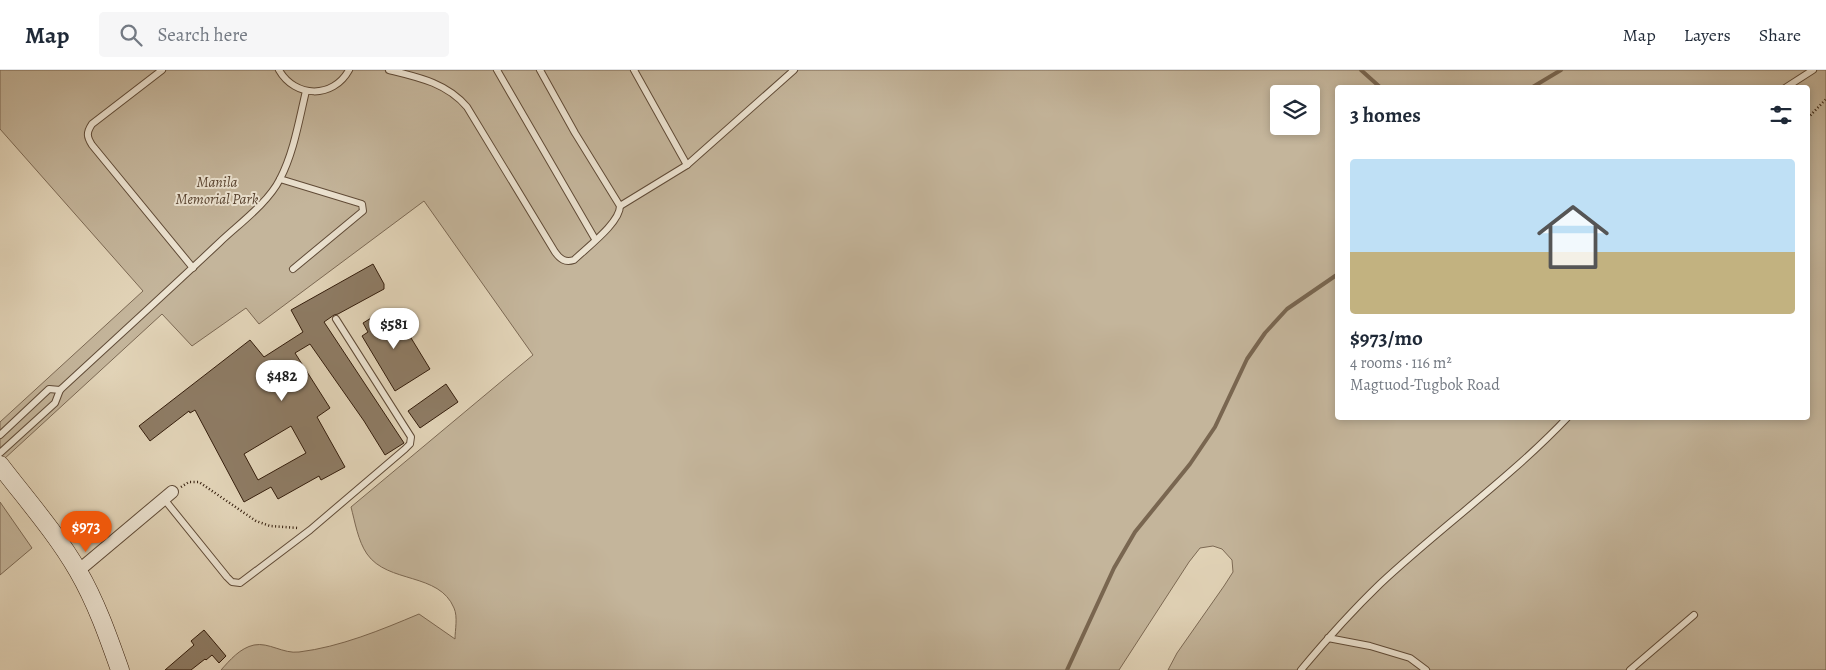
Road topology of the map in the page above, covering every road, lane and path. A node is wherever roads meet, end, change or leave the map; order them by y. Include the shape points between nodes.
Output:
1 (161, 70) edge
2 (279, 70) edge
3 (349, 70) edge
4 (389, 70) edge
5 (497, 70) edge
6 (540, 70) edge
7 (634, 70) edge
8 (794, 70) edge
9 (1813, 70) edge
10 (1790, 85) edge
11 (306, 92) junction
12 (1826, 99) edge
13 (1810, 116) edge
14 (687, 165) junction
15 (280, 179) junction
16 (620, 206) junction
17 (596, 239) junction
18 (192, 268) junction
19 (293, 269) dead end
20 (336, 319) dead end
21 (60, 390) junction
22 (1565, 420) edge
23 (0, 435) edge
24 (0, 454) edge
25 (0, 465) edge
26 (168, 496) junction
27 (310, 530) junction
28 (78, 571) junction
29 (1694, 616) dead end
30 (1328, 638) junction
31 (120, 670) edge
32 (1301, 670) edge
33 (1426, 670) edge
34 (1630, 670) edge

1 - 18 lane via 87,131 92,145
2 - 11 lane via 287,82
3 - 11 lane via 341,81 328,89
4 - 17 lane via 426,79 460,98 560,258 574,260
5 - 17 lane
6 - 16 lane
7 - 14 lane
8 - 14 lane
9 - 10 lane
11 - 15 lane
12 - 13 path
14 - 16 lane
15 - 18 lane via 261,203
15 - 19 lane via 362,204 363,211
16 - 17 lane via 612,224
18 - 21 lane
20 - 27 lane via 411,440 405,449
21 - 23 lane via 49,389
21 - 24 lane via 55,403
22 - 30 lane via 1541,445 1381,583
25 - 28 main road
26 - 27 path via 189,482 199,482 256,521 270,526
26 - 27 lane via 227,577 240,584
26 - 28 street
28 - 31 main road via 102,620
29 - 34 lane
30 - 32 lane
30 - 33 lane via 1410,658

